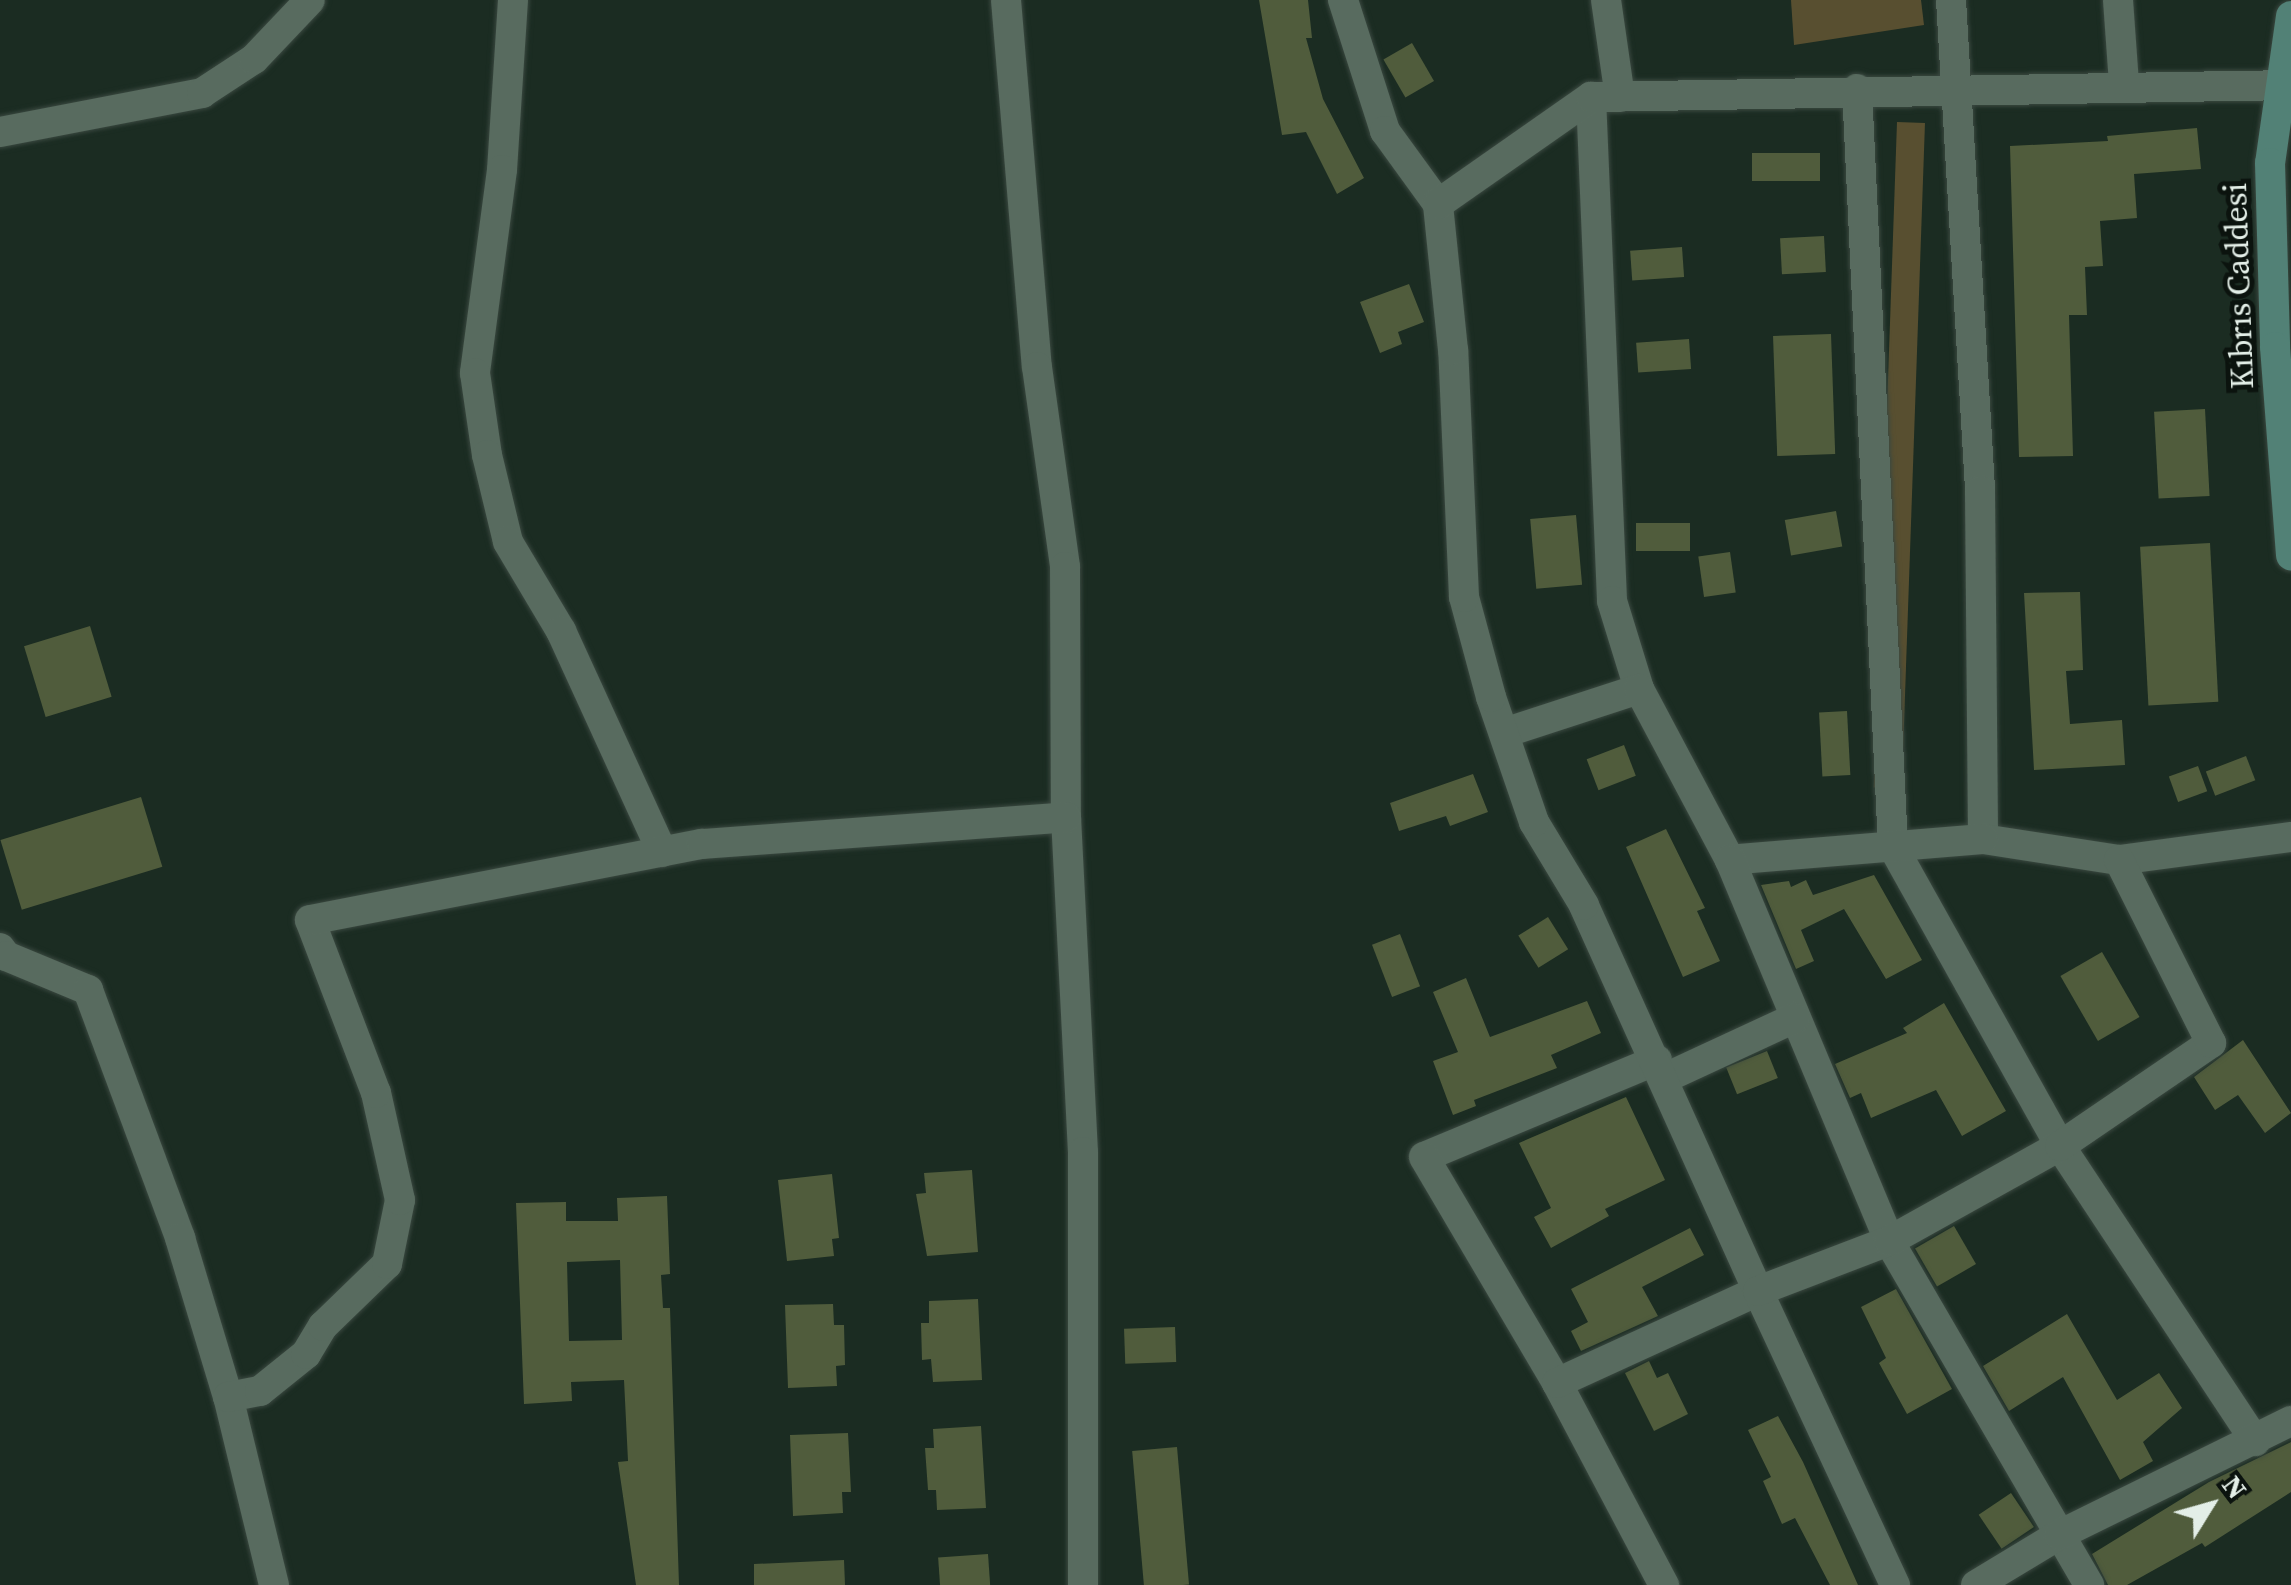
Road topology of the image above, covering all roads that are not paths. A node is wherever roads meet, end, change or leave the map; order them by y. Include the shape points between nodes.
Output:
1 (310, 0) edge
2 (513, 0) edge
3 (1006, 0) edge
4 (1342, 0) edge
5 (1606, 0) edge
6 (1951, 0) edge
7 (2118, 0) edge
8 (2291, 16) edge
9 (2124, 84) junction
10 (2285, 84) edge
11 (1958, 89) junction
12 (1857, 90) junction
13 (1605, 97) junction
14 (0, 132) edge
15 (1438, 204) junction
16 (2283, 348) edge
17 (2291, 555) edge
18 (1639, 689) junction
19 (1504, 734) junction
20 (1066, 817) junction
21 (2291, 837) edge
22 (1983, 839) junction
23 (1893, 846) junction
24 (662, 852) junction
25 (1730, 860) junction
26 (2120, 860) junction
27 (0, 948) edge
28 (1796, 1018) junction
29 (1661, 1069) junction
30 (2060, 1146) junction
31 (1889, 1241) junction
32 (1758, 1290) junction
33 (1557, 1382) junction
34 (228, 1397) junction
35 (2291, 1421) edge
36 (2254, 1442) junction
37 (2059, 1535) junction
38 (274, 1585) edge
39 (1083, 1585) edge
40 (1664, 1585) edge
41 (1895, 1585) edge
42 (1976, 1585) edge
43 (2090, 1585) edge

1 - 14 street via 254,59 202,93
2 - 24 street via 502,170 476,373 487,455 508,542 562,631
3 - 20 street via 1037,367 1065,568
4 - 15 street via 1385,131
5 - 13 street
6 - 11 street
7 - 9 street
8 - 10 main road, Kıbrıs Caddesi
9 - 10 street
9 - 11 street
10 - 16 main road, Kıbrıs Caddesi via 2270,163
11 - 12 street
11 - 22 street via 1980,492
12 - 13 street
12 - 23 street
13 - 15 street
13 - 18 street via 1612,602
15 - 19 street via 1453,350 1464,596
16 - 17 main road, Kıbrıs Caddesi
18 - 19 street
18 - 25 street
19 - 29 street via 1534,822 1584,906
20 - 24 street
20 - 39 street via 1082,1152
21 - 26 street
22 - 23 street
22 - 26 street
23 - 25 street
23 - 30 street
24 - 34 street via 310,920 376,1093 400,1200 387,1264 323,1326 306,1354 260,1391
25 - 28 street
26 - 30 street via 2211,1043
27 - 34 street via 88,990 180,1238
28 - 29 street
28 - 31 street
29 - 32 street
29 - 33 street via 1424,1157
30 - 31 street
30 - 36 street
31 - 32 street
31 - 37 street
32 - 33 street
32 - 41 street
33 - 40 street
34 - 38 street
35 - 36 street
36 - 37 street
37 - 42 street
37 - 43 street

